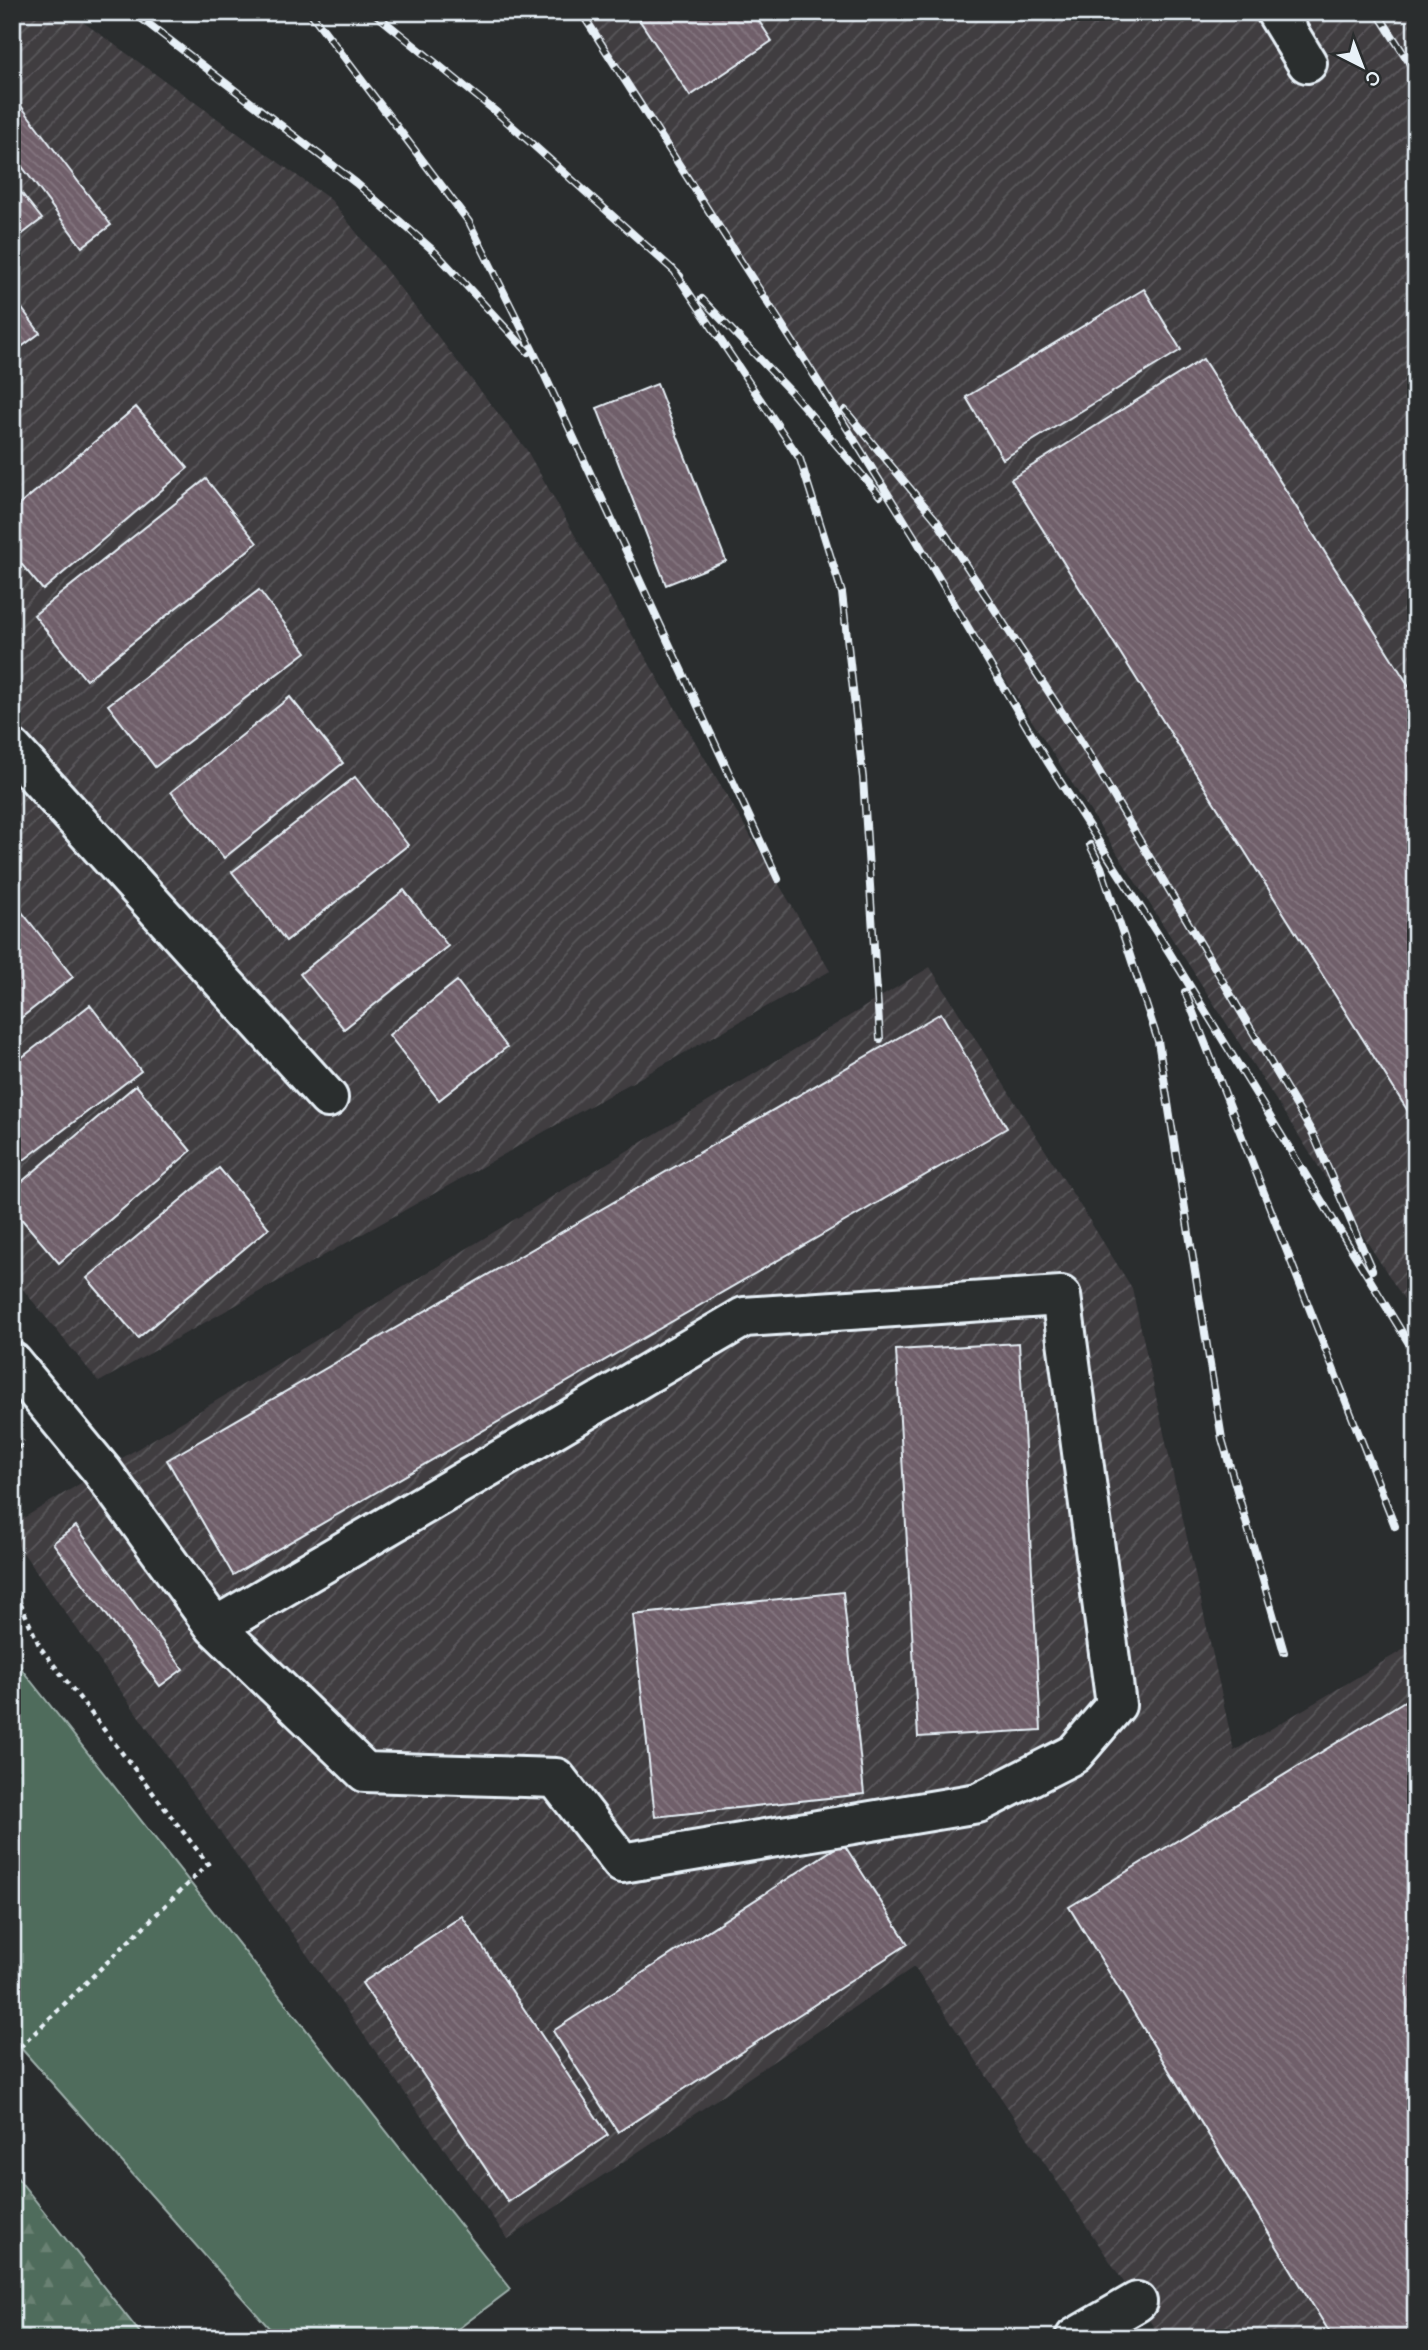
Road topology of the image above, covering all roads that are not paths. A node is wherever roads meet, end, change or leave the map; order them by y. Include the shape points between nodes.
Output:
1 (1276, 12) edge
2 (1307, 63) dead end
3 (12, 749) edge
4 (328, 1098) dead end
5 (12, 1362) edge
6 (215, 1627) junction
7 (1137, 2302) dead end
8 (1074, 2338) edge

1 - 2 street
3 - 4 street
5 - 6 street via 102,1471
6 - 6 street via 365,1772 556,1778 622,1863 978,1803 1074,1754 1116,1705 1061,1296 744,1317
7 - 8 street

